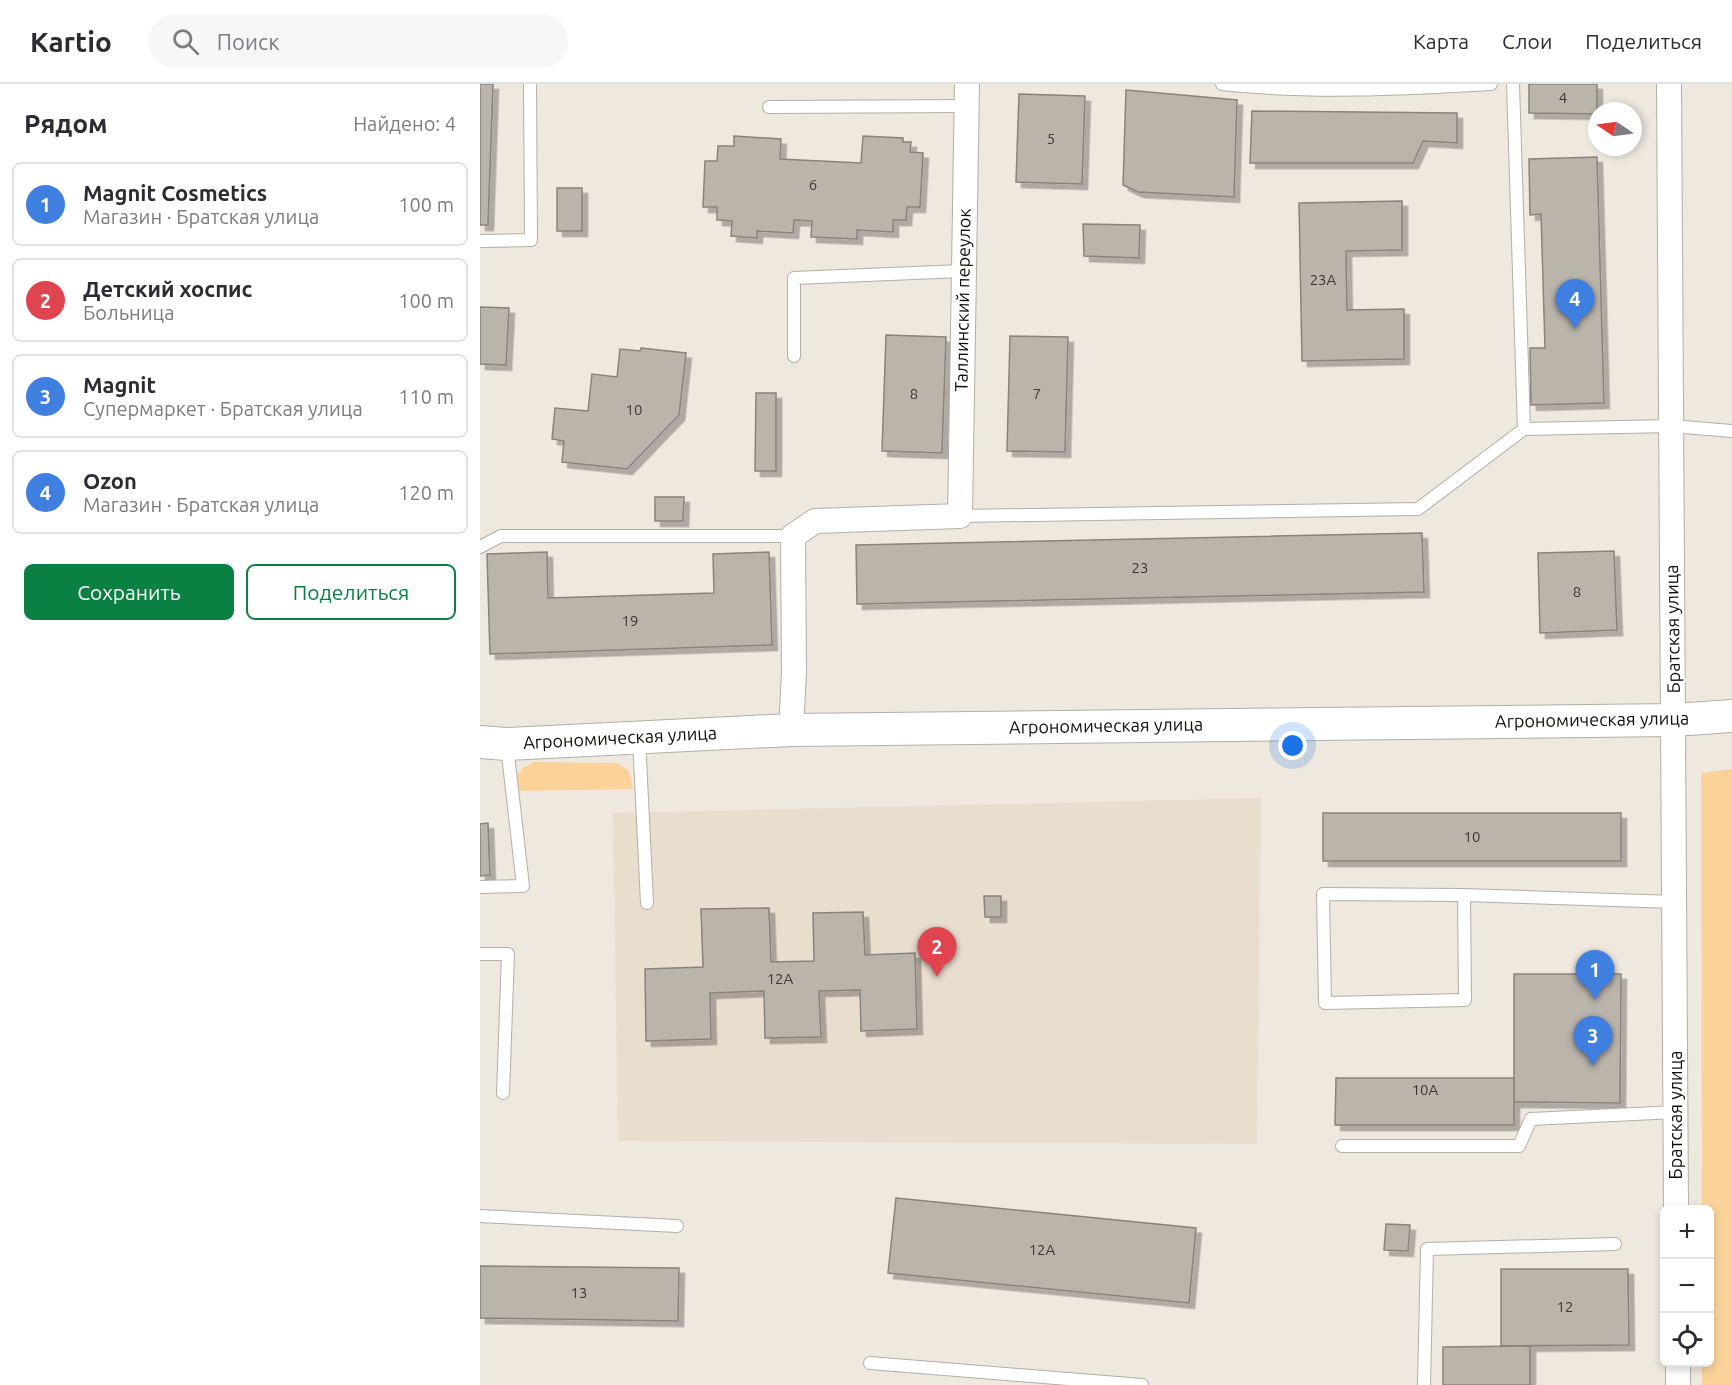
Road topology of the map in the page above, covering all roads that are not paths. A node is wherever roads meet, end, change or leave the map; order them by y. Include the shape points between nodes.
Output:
1 (530, 84) edge
2 (1222, 84) edge
3 (1491, 84) edge
4 (1513, 84) edge
5 (1669, 84) edge
6 (967, 95) edge
7 (769, 107) dead end
8 (480, 241) edge
9 (962, 271) junction
10 (794, 356) dead end
11 (1671, 426) junction
12 (1524, 429) junction
13 (1732, 431) edge
14 (960, 516) junction
15 (793, 536) junction
16 (480, 547) edge
17 (1732, 716) edge
18 (1674, 720) junction
19 (791, 730) junction
20 (639, 738) junction
21 (493, 743) edge
22 (480, 887) edge
23 (1464, 895) junction
24 (1675, 902) junction
25 (647, 903) dead end
26 (480, 954) edge
27 (503, 1093) dead end
28 (1676, 1112) junction
29 (1342, 1146) dead end
30 (1676, 1205) edge
31 (480, 1216) edge
32 (677, 1226) dead end
33 (1615, 1244) dead end
34 (870, 1363) dead end
35 (1678, 1367) edge
36 (1142, 1385) edge
37 (1424, 1385) edge
38 (1678, 1385) edge

1 - 8 lane via 531,240
2 - 3 lane via 1396,89
4 - 12 lane
5 - 11 street, Братская улица
6 - 7 lane
6 - 9 street, Таллинский переулок
9 - 10 lane via 794,278
9 - 14 street, Таллинский переулок
11 - 12 lane
11 - 13 lane
11 - 18 street, Братская улица
12 - 14 lane via 1418,509
14 - 15 street via 815,521
15 - 16 lane via 501,536
15 - 19 street
17 - 18 street, Агрономическая улица
18 - 19 street, Агрономическая улица
18 - 24 street, Братская улица
19 - 20 street, Агрономическая улица
20 - 21 street, Агрономическая улица
20 - 25 lane
21 - 22 lane via 523,886
23 - 23 lane via 1323,894 1325,1003 1465,1000
23 - 24 lane
24 - 28 street, Братская улица
26 - 27 lane via 508,954
28 - 29 lane via 1531,1119 1519,1146
28 - 30 street, Братская улица
31 - 32 lane
33 - 37 lane via 1427,1249
34 - 36 lane
35 - 38 street

